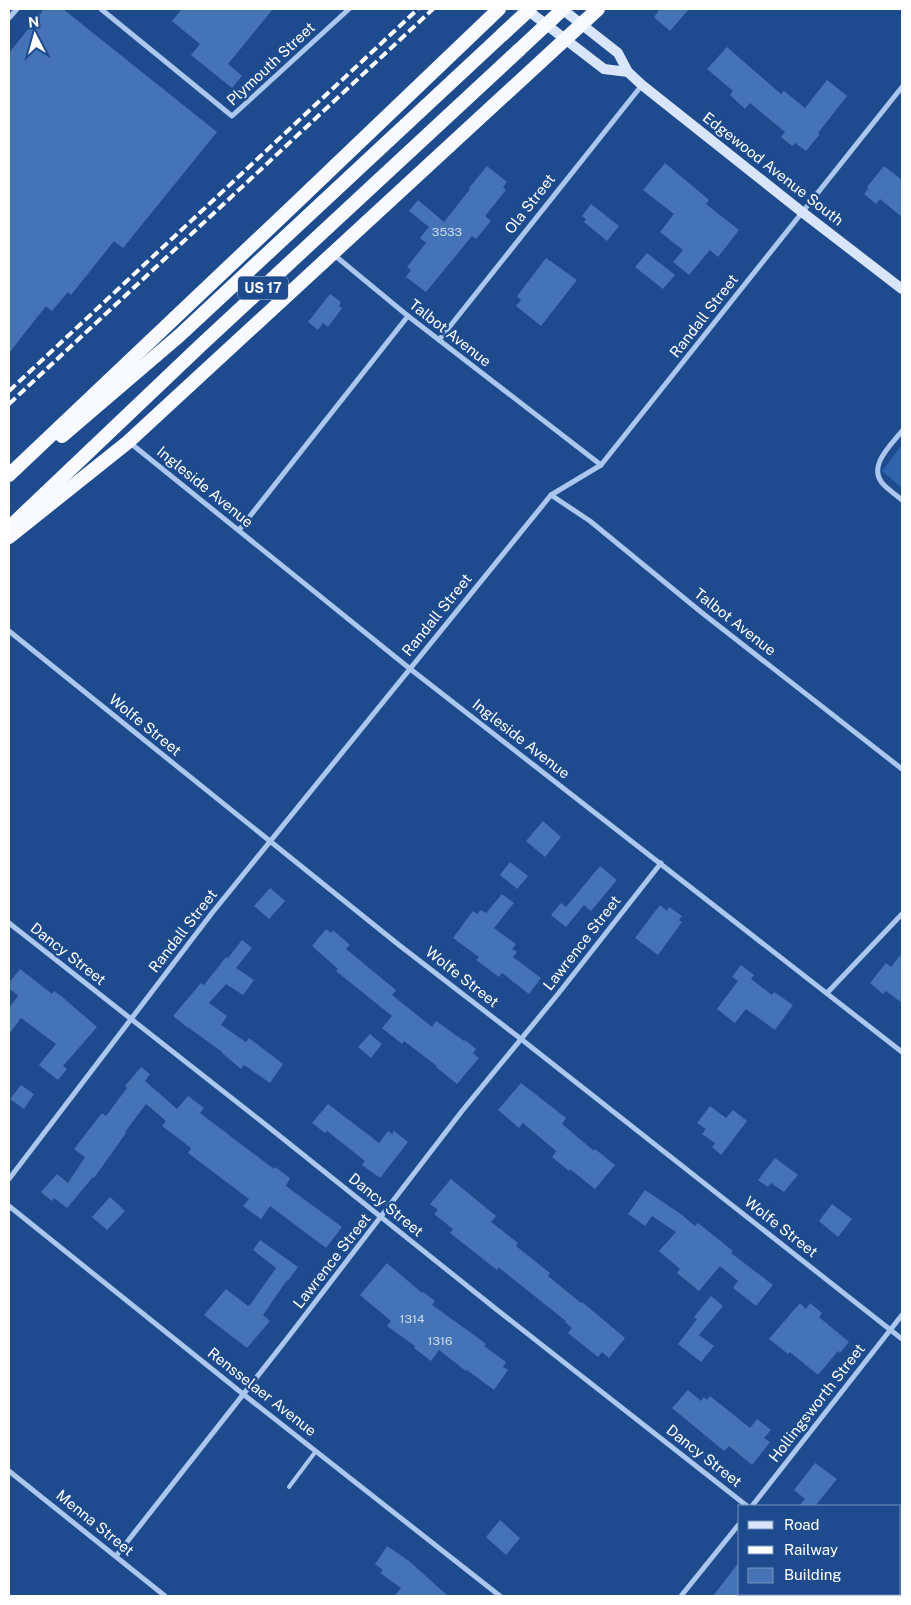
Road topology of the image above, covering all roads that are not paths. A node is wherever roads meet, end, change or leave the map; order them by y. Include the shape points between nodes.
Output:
1 (16, 9) edge
2 (101, 9) edge
3 (349, 9) edge
4 (499, 9) edge
5 (528, 9) edge
6 (563, 9) edge
7 (598, 9) edge
8 (9, 18) edge
9 (581, 24) junction
10 (565, 39) junction
11 (628, 72) junction
12 (642, 85) junction
13 (902, 87) edge
14 (802, 212) junction
15 (332, 254) junction
16 (902, 289) edge
17 (408, 316) junction
18 (439, 340) junction
19 (902, 431) edge
20 (128, 442) junction
21 (601, 465) junction
22 (9, 475) edge
23 (9, 482) edge
24 (551, 495) junction
25 (902, 500) edge
26 (9, 527) edge
27 (238, 530) junction
28 (9, 536) edge
29 (9, 631) edge
30 (409, 668) junction
31 (902, 769) edge
32 (270, 841) junction
33 (661, 863) junction
34 (902, 914) edge
35 (9, 923) edge
36 (827, 994) junction
37 (130, 1019) junction
38 (521, 1039) junction
39 (902, 1052) edge
40 (9, 1179) edge
41 (9, 1206) edge
42 (381, 1217) junction
43 (902, 1315) edge
44 (890, 1329) junction
45 (902, 1339) edge
46 (243, 1394) junction
47 (316, 1451) junction
48 (9, 1470) edge
49 (289, 1487) dead end
50 (746, 1505) edge
51 (753, 1505) edge
52 (738, 1525) edge
53 (116, 1556) junction
54 (165, 1596) edge
55 (500, 1596) edge
56 (681, 1596) edge

1 - 8 street
2 - 3 street, Plymouth Street via 232,116
4 - 22 highway
5 - 10 main road
5 - 23 highway, US 17, bridge via 180,335
6 - 9 main road, Edgewood Avenue South
6 - 26 highway, US 17, bridge
7 - 9 highway
9 - 10 highway
9 - 11 main road, Edgewood Avenue South via 618,53
10 - 11 main road via 604,69
10 - 15 highway
11 - 12 main road, Edgewood Avenue South
12 - 14 main road, Edgewood Avenue South
12 - 18 street, Ola Street
13 - 14 street, Randall Street
14 - 16 main road, Edgewood Avenue South
14 - 21 street, Randall Street
15 - 17 street, Talbot Avenue
15 - 20 highway
17 - 18 street, Talbot Avenue
17 - 27 street
18 - 21 street, Talbot Avenue
19 - 25 street via 878,467 882,484
20 - 27 street, Ingleside Avenue
20 - 28 highway
21 - 24 street, Randall Street
24 - 30 street, Randall Street
24 - 31 street, Talbot Avenue via 590,521
27 - 30 street, Ingleside Avenue
29 - 32 street, Wolfe Street
30 - 32 street, Randall Street
30 - 33 street, Ingleside Avenue
32 - 37 street, Randall Street
32 - 38 street, Wolfe Street
33 - 36 street, Ingleside Avenue
33 - 38 street, Lawrence Street
34 - 36 street
35 - 37 street, Dancy Street
36 - 39 street, Ingleside Avenue
37 - 40 street, Randall Street
37 - 42 street, Dancy Street
38 - 42 street, Lawrence Street
38 - 44 street, Wolfe Street
41 - 46 street, Rensselaer Avenue
42 - 46 street, Lawrence Street
42 - 50 street, Dancy Street
43 - 44 street, Hollingsworth Street
44 - 45 street, Wolfe Street
44 - 51 street, Hollingsworth Street
46 - 47 street, Rensselaer Avenue
46 - 53 street, Lawrence Street
47 - 49 lane
47 - 55 street, Rensselaer Avenue
48 - 53 street, Menna Street
52 - 56 street
53 - 54 street, Menna Street

